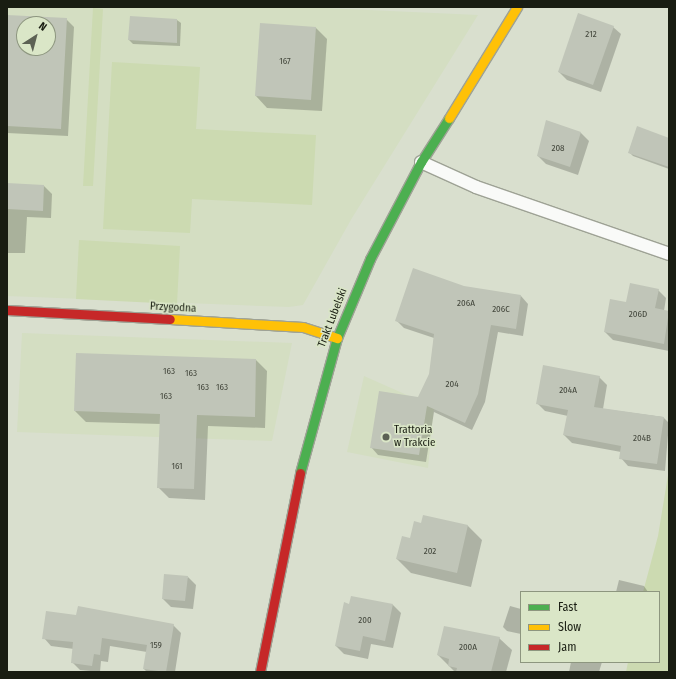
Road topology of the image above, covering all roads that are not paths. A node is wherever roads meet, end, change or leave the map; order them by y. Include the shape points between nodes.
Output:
1 (517, 7) edge
2 (421, 162) junction
3 (669, 254) edge
4 (7, 310) edge
5 (337, 338) junction
6 (260, 672) edge

1 - 2 street, Trakt Lubelski
2 - 3 lane via 476,187
2 - 5 street, Trakt Lubelski via 370,259
4 - 5 street, Przygodna via 303,327
5 - 6 street, Trakt Lubelski via 303,460

